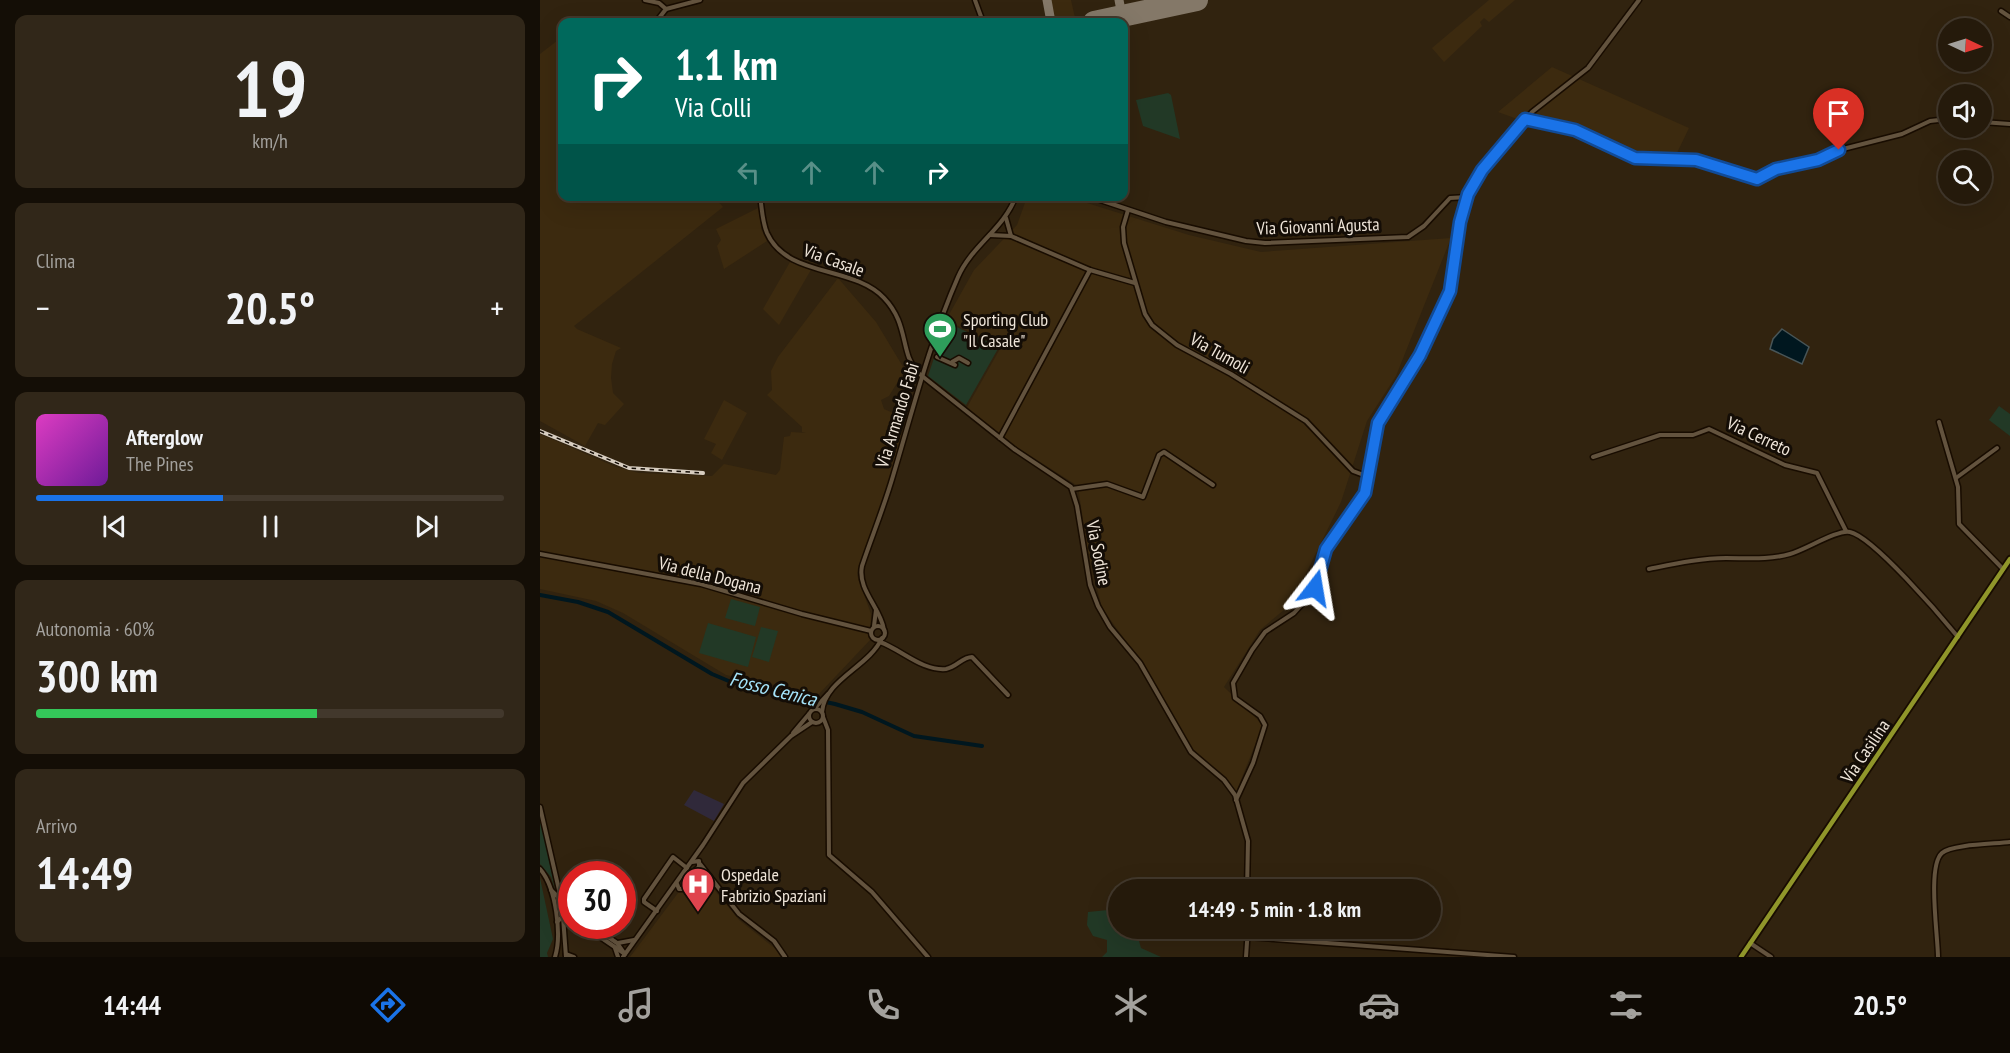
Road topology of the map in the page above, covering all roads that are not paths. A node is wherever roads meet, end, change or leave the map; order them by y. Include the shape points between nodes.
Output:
1 (645, 0) edge
2 (700, 0) edge
3 (975, 0) edge
4 (1639, 0) edge
5 (666, 9) junction
6 (2001, 11) dead end
7 (2010, 17) edge
8 (659, 18) edge
9 (982, 18) edge
10 (1525, 119) junction
11 (1938, 120) edge
12 (1992, 123) edge
13 (2010, 124) edge
14 (1467, 197) junction
15 (761, 201) edge
16 (1014, 201) edge
17 (1102, 201) edge
18 (1128, 210) junction
19 (1006, 218) junction
20 (998, 227) junction
21 (1007, 230) junction
22 (1003, 235) junction
23 (989, 236) junction
24 (1011, 236) junction
25 (1090, 270) junction
26 (1136, 284) junction
27 (939, 358) dead end
28 (969, 363) dead end
29 (922, 376) junction
30 (1939, 422) dead end
31 (1000, 438) junction
32 (1997, 448) dead end
33 (1593, 457) dead end
34 (1369, 477) junction
35 (1956, 478) junction
36 (1212, 485) dead end
37 (1072, 489) junction
38 (1846, 531) junction
39 (540, 554) edge
40 (2010, 559) edge
41 (1649, 569) dead end
42 (2003, 569) junction
43 (876, 609) junction
44 (873, 629) junction
45 (884, 630) junction
46 (1958, 637) junction
47 (874, 638) junction
48 (881, 640) junction
49 (868, 656) junction
50 (1008, 695) dead end
51 (820, 704) junction
52 (814, 709) junction
53 (809, 714) junction
54 (823, 714) junction
55 (815, 722) junction
56 (828, 734) junction
57 (791, 736) junction
58 (1236, 800) junction
59 (540, 807) edge
60 (2010, 842) edge
61 (704, 845) junction
62 (692, 862) junction
63 (700, 863) junction
64 (687, 868) junction
65 (540, 869) edge
66 (697, 870) junction
67 (708, 875) junction
68 (1247, 879) edge
69 (677, 883) junction
70 (558, 884) edge
71 (550, 887) junction
72 (679, 889) junction
73 (558, 898) edge
74 (558, 907) edge
75 (554, 908) junction
76 (658, 909) junction
77 (557, 922) joint
78 (565, 939) edge
79 (606, 939) edge
80 (608, 939) edge
81 (1248, 939) edge
82 (1275, 939) edge
83 (635, 940) junction
84 (1750, 943) junction
85 (616, 945) junction
86 (566, 956) edge
87 (622, 956) edge
88 (555, 957) edge
89 (574, 957) edge
90 (785, 957) edge
91 (928, 957) edge
92 (1246, 957) edge
93 (1514, 957) edge
94 (1741, 957) edge
95 (1771, 957) edge
96 (1938, 957) edge

1 - 5 street
2 - 5 street
3 - 9 street
4 - 10 street via 1588,68
5 - 8 street
6 - 7 street
10 - 11 street via 1575,130 1635,158 1696,160 1757,179 1789,165 1818,160
10 - 14 street via 1482,170
12 - 13 street
14 - 18 street, Via Giovanni Agusta via 1450,198 1410,236 1362,240 1253,242
14 - 34 street via 1450,291 1420,355 1378,423
15 - 29 street, Via Casale via 766,232 783,254 861,283 887,300 902,325 911,364
16 - 19 street, Via Armando Fabi
17 - 18 street, Via Giovanni Agusta
18 - 26 street, Via Tumoli via 1123,237
19 - 20 street, Via Armando Fabi
19 - 21 street, Via Armando Fabi
20 - 21 street
20 - 22 street
20 - 23 street, Via Armando Fabi
21 - 24 street, Via Armando Fabi
22 - 23 street
22 - 24 street
23 - 29 street, Via Armando Fabi via 962,268
24 - 25 street
25 - 26 street
25 - 31 street
26 - 34 street, Via Tumoli via 1146,317 1159,332 1304,419 1353,471
27 - 28 street via 953,363 959,358
29 - 31 street
29 - 43 street, Via Armando Fabi via 861,570
30 - 35 street
31 - 37 street
32 - 35 street
33 - 38 street, Via Cerreto via 1660,435 1714,430 1785,465 1817,473
34 - 58 street via 1361,500 1326,549 1314,591 1296,612 1263,634 1234,681 1235,698 1260,716 1265,725
35 - 42 street via 1960,526
36 - 37 street via 1164,452 1159,455 1140,498 1107,484
37 - 58 street, Via Sodine via 1090,585 1098,606 1140,663 1191,752 1227,783
38 - 41 street via 1787,555 1705,560
38 - 46 street via 1860,537 1888,561
39 - 44 street, Via della Dogana via 701,584 801,614
40 - 42 main road, Via Casilina
42 - 46 main road, Via Casilina
43 - 44 street
43 - 45 street, Via Armando Fabi
44 - 45 street, Via della Dogana via 879,626
44 - 47 street
45 - 48 street
46 - 84 main road, Via Casilina
47 - 48 street
47 - 49 street
48 - 49 street
48 - 50 street via 931,668 950,668 972,657
49 - 51 street
51 - 52 street
51 - 54 street
52 - 53 street
52 - 54 street
53 - 55 street
53 - 57 street
54 - 55 street
54 - 56 street
55 - 56 street via 824,726
55 - 57 street
56 - 91 street via 829,855 872,892
57 - 61 street via 743,783
58 - 68 street, Via Sodine via 1248,841
59 - 70 street
60 - 96 street via 1949,849 1938,858 1934,873
61 - 62 street
61 - 63 street
62 - 63 street
62 - 64 street
63 - 66 street
63 - 67 street
64 - 69 street
64 - 76 street via 673,857 644,898 644,902
65 - 71 street
66 - 67 street
66 - 72 street via 687,878 684,889
67 - 90 street via 739,914 774,941
69 - 72 street
69 - 76 street
71 - 73 street
71 - 75 street
72 - 76 street
74 - 75 street
75 - 77 street
76 - 83 street
77 - 88 street
78 - 86 street
79 - 85 street
80 - 85 street
81 - 92 street
82 - 93 street
83 - 85 street
83 - 87 street
84 - 94 main road, Via Casilina
84 - 95 street
85 - 87 street
86 - 89 street

